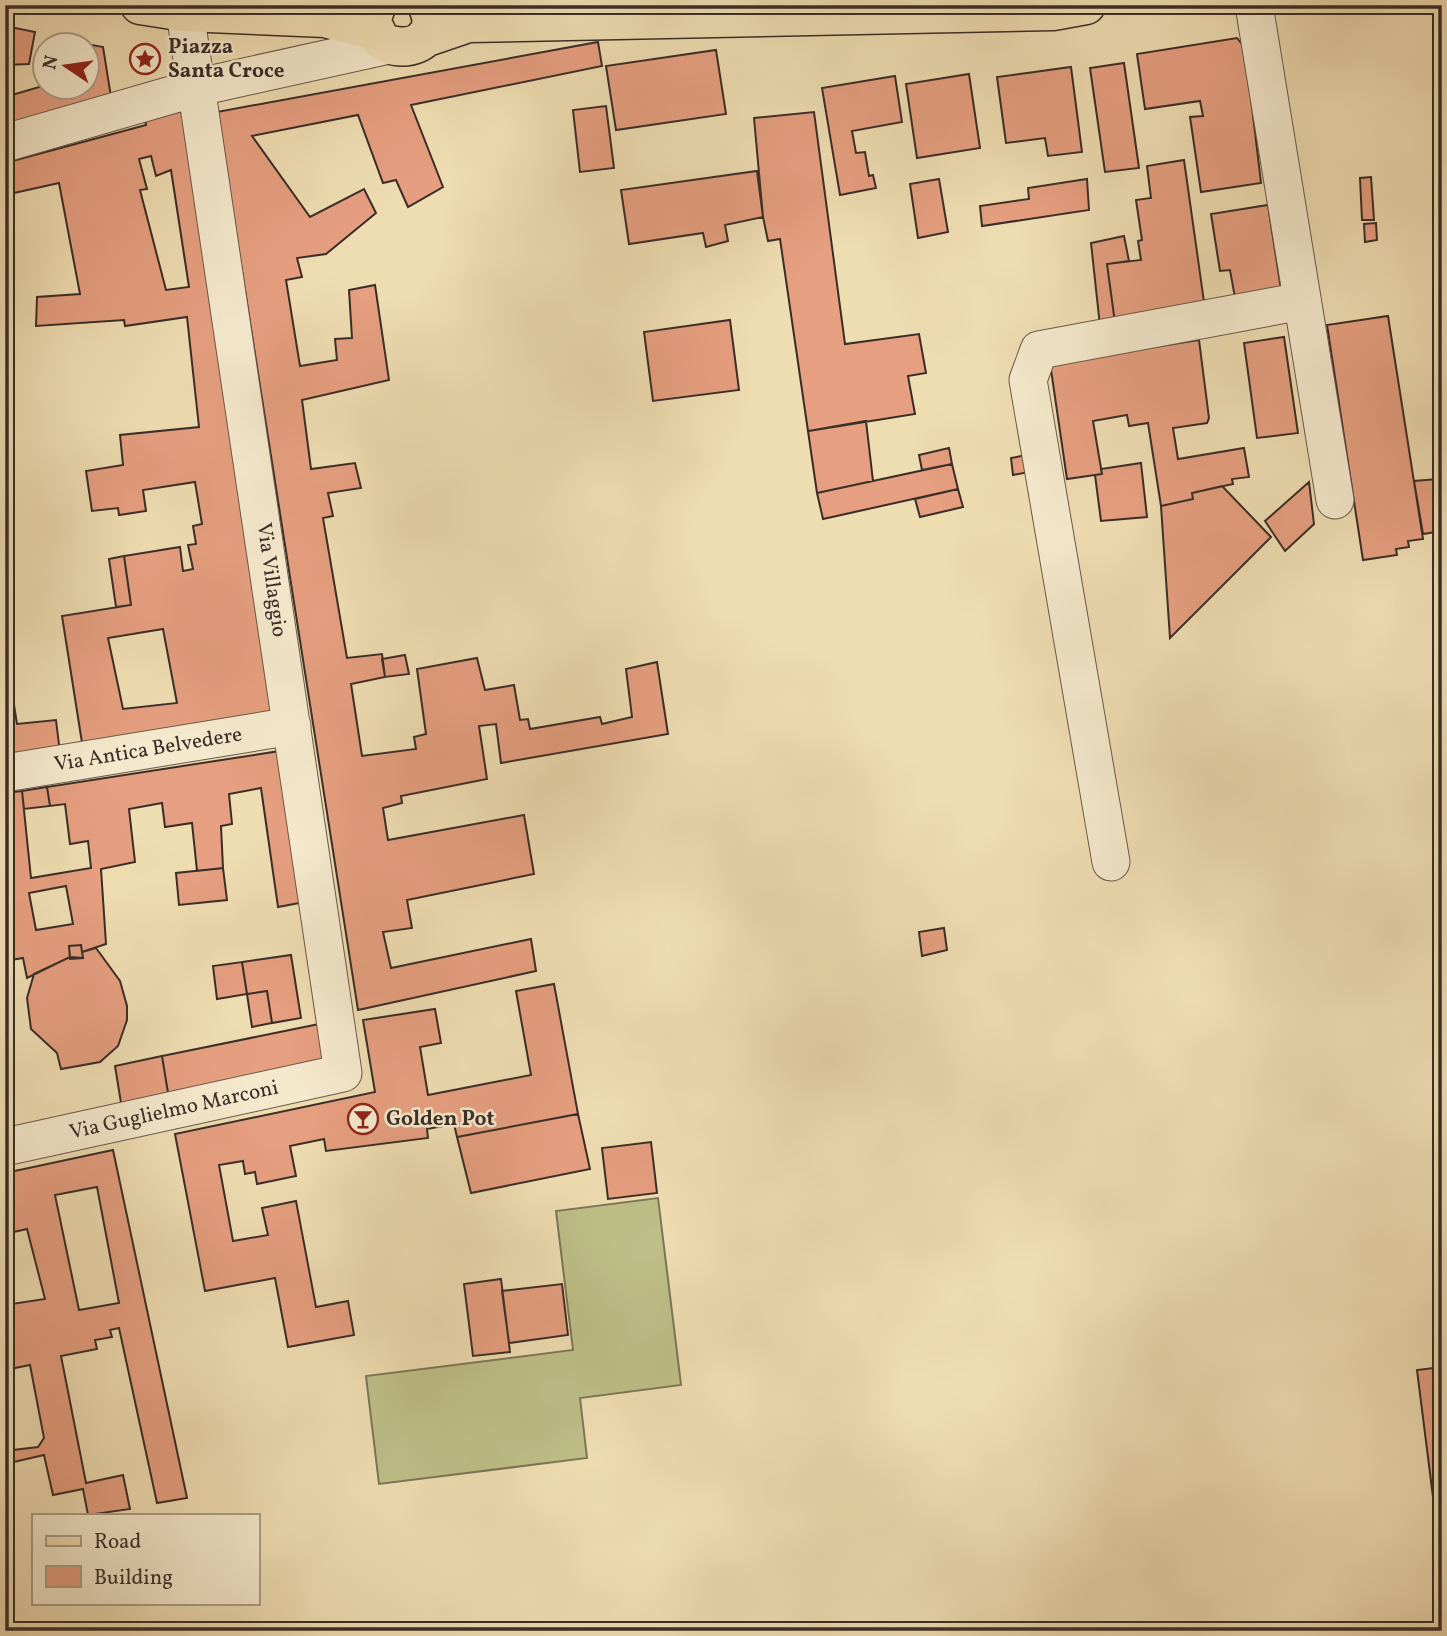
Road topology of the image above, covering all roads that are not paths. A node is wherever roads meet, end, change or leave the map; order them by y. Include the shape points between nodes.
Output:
1 (140, 5) edge
2 (1086, 5) edge
3 (1254, 5) edge
4 (186, 12) junction
5 (399, 19) edge
6 (199, 87) junction
7 (5, 143) edge
8 (1302, 301) junction
9 (1335, 500) dead end
10 (292, 726) junction
11 (5, 773) edge
12 (1111, 862) dead end
13 (343, 1073) joint
14 (5, 1147) edge

1 - 4 main road
2 - 5 main road via 1053,11 468,23
3 - 8 street
4 - 5 main road
4 - 6 street, Via Villaggio
5 - 6 street
6 - 7 street
6 - 10 street, Via Villaggio
8 - 9 street
8 - 12 street via 1039,350 1028,380
10 - 11 street, Via Antica Belvedere
10 - 13 street, Via Villaggio
13 - 14 street, Via Guglielmo Marconi

